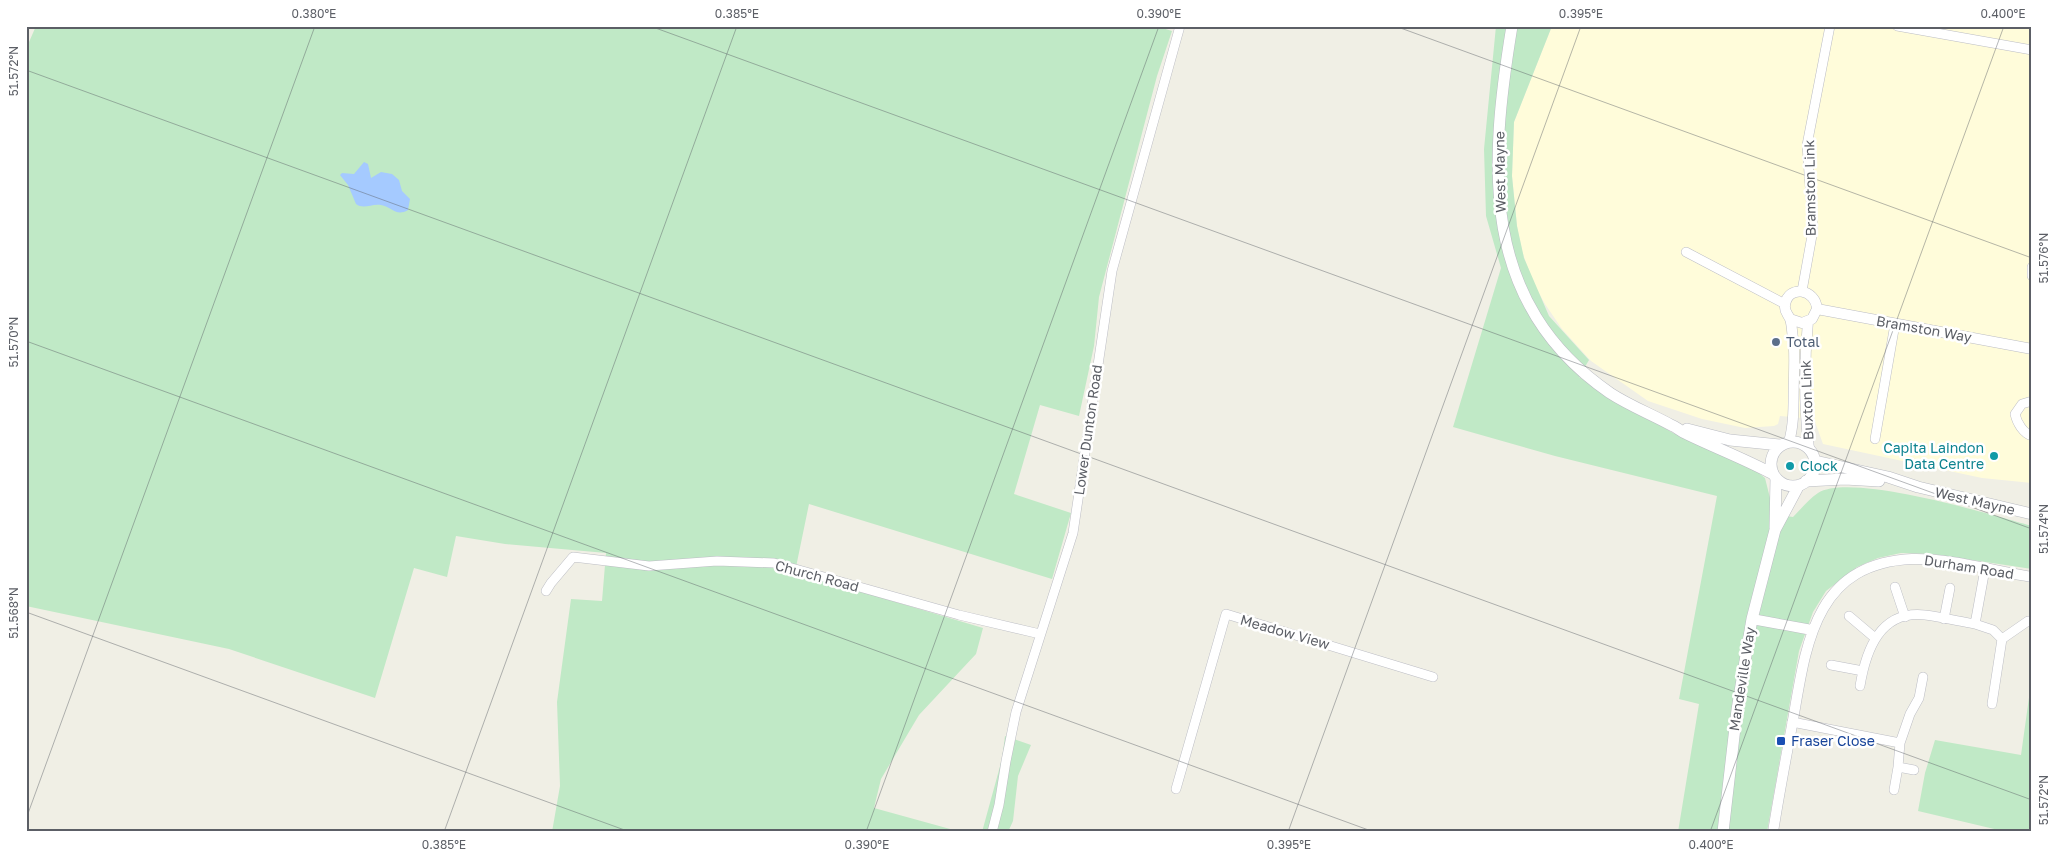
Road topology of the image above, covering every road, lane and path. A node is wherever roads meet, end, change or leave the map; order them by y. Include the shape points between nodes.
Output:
1 (1180, 26) edge
2 (1512, 26) edge
3 (1830, 26) edge
4 (1897, 26) edge
5 (1927, 29) edge
6 (2032, 50) edge
7 (1686, 252) dead end
8 (2032, 267) edge
9 (2032, 276) edge
10 (1802, 291) junction
11 (1785, 304) junction
12 (1817, 309) junction
13 (1790, 319) junction
14 (1808, 321) junction
15 (1895, 324) junction
16 (2032, 348) edge
17 (2032, 401) edge
18 (1671, 425) junction
19 (2032, 436) edge
20 (1875, 439) dead end
21 (1784, 444) junction
22 (1809, 449) junction
23 (1815, 461) junction
24 (1774, 476) junction
25 (1802, 483) junction
26 (1918, 487) junction
27 (2032, 514) edge
28 (1776, 530) junction
29 (1985, 569) junction
30 (2032, 577) edge
31 (1895, 587) dead end
32 (1950, 588) dead end
33 (546, 591) dead end
34 (1849, 616) dead end
35 (1905, 617) junction
36 (1752, 619) junction
37 (1944, 619) junction
38 (2028, 621) dead end
39 (1974, 624) junction
40 (1812, 630) junction
41 (1040, 634) junction
42 (1875, 638) junction
43 (2002, 639) junction
44 (1831, 665) dead end
45 (1862, 671) junction
46 (1433, 676) dead end
47 (1923, 677) dead end
48 (1860, 686) dead end
49 (1992, 704) dead end
50 (1792, 722) junction
51 (1900, 743) junction
52 (1898, 767) junction
53 (1914, 770) dead end
54 (1176, 789) dead end
55 (1894, 790) dead end
56 (992, 832) edge
57 (1723, 832) edge
58 (1773, 832) edge

1 - 41 street, Lower Dunton Road via 1112,271 1073,533
2 - 18 main road, West Mayne via 1500,113 1497,175 1505,241 1517,278 1540,322 1582,370 1610,393
3 - 10 street, Bramston Link via 1807,145 1813,230
4 - 5 street
5 - 6 street
7 - 11 street
8 - 9 street
10 - 11 street via 1789,296
10 - 12 street via 1813,296
11 - 13 street
12 - 14 street
12 - 15 street, Bramston Way
13 - 14 street via 1798,323
13 - 21 street, Buxton Link via 1794,351 1793,428
14 - 22 street, Buxton Link via 1805,419
15 - 16 street, Bramston Way
15 - 20 street
17 - 19 street via 2022,404 2015,414 2024,432
18 - 21 main road, West Mayne via 1730,440
18 - 24 main road, West Mayne
21 - 22 main road via 1803,444
21 - 24 main road via 1772,455 1770,462
22 - 23 main road
23 - 25 main road via 1813,472
23 - 26 main road, West Mayne
24 - 25 main road via 1786,485
24 - 28 main road, Mandeville Way
25 - 26 main road, West Mayne via 1845,479
25 - 28 main road, Mandeville Way
26 - 27 main road, West Mayne
28 - 36 main road, Mandeville Way
29 - 30 street, Durham Road
29 - 39 street
29 - 40 street, Durham Road via 1914,559 1874,566 1856,575 1832,596
31 - 35 street
32 - 37 street
33 - 41 street, Church Road via 573,557 649,566 717,561 774,563 959,615
34 - 42 street
35 - 37 street via 1925,615
35 - 42 street via 1886,625
36 - 40 street
36 - 57 main road, Mandeville Way
37 - 39 street
38 - 43 street
39 - 43 street via 1993,630
40 - 50 street, Durham Road
41 - 56 street, Lower Dunton Road via 1012,730
42 - 45 street
43 - 49 street
44 - 45 street
45 - 48 street
46 - 54 street, Meadow View via 1226,614
47 - 51 street via 1919,698
50 - 51 street
50 - 58 street, Durham Road
51 - 52 street
52 - 53 street
52 - 55 street

